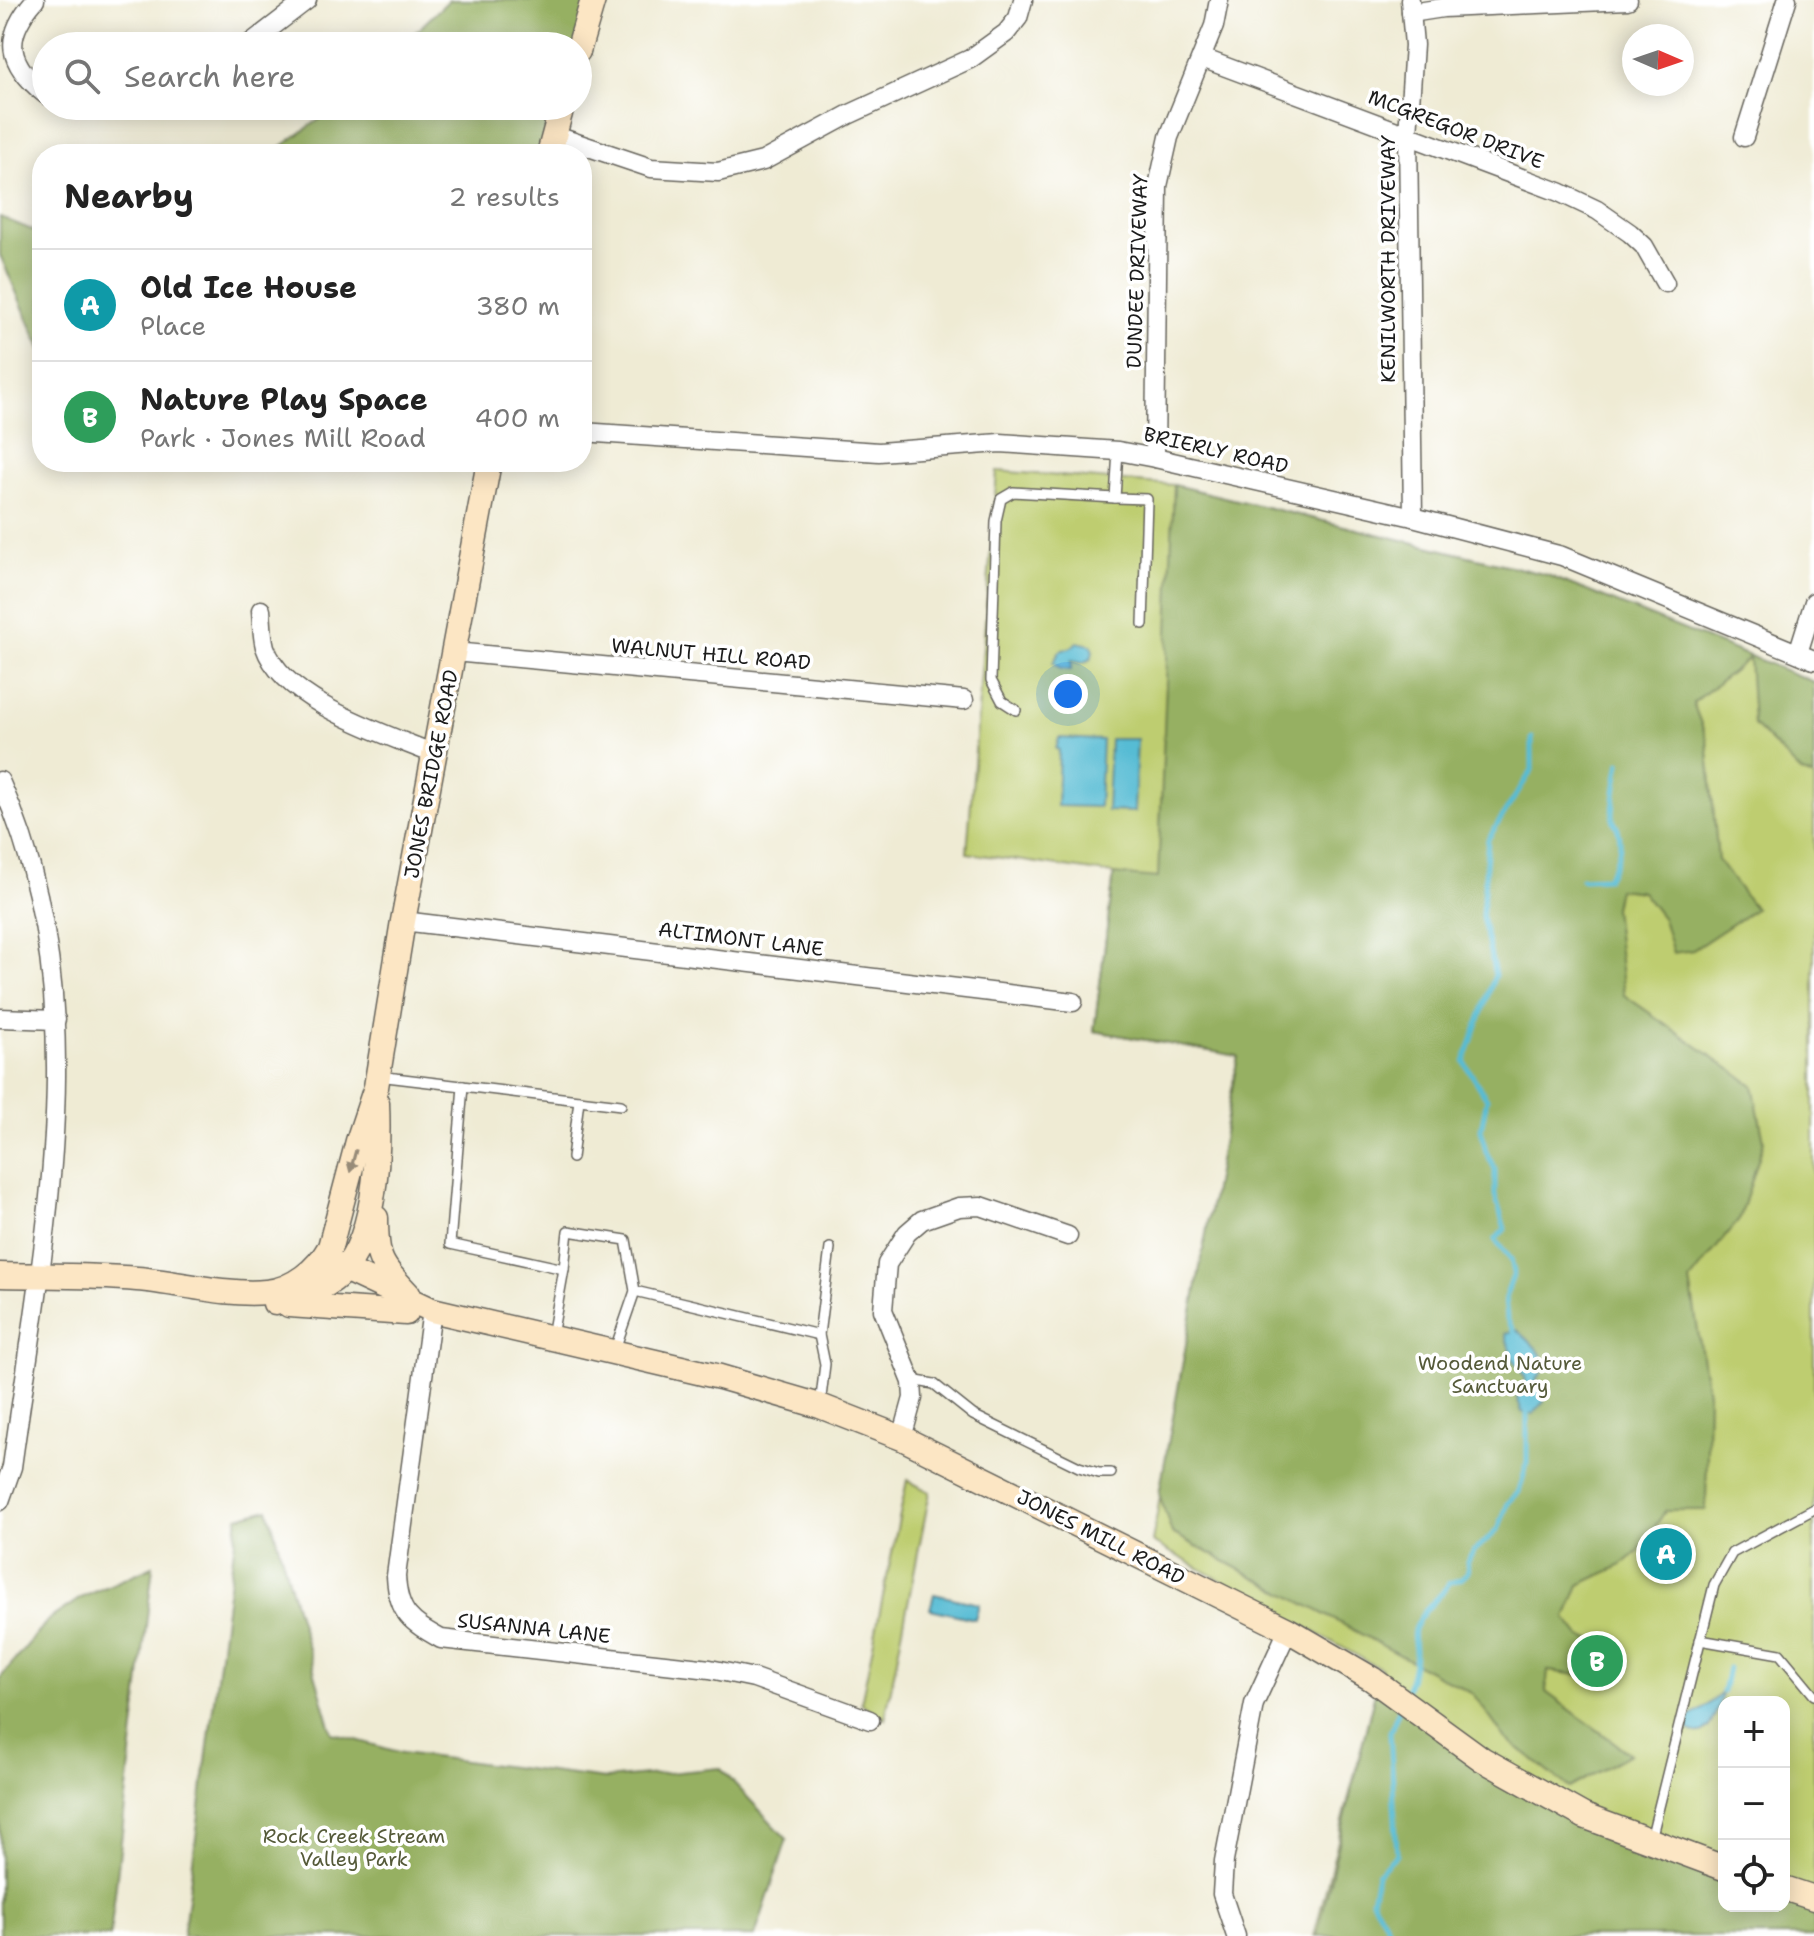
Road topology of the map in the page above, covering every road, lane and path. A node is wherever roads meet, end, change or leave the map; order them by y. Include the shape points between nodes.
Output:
1 (35, 0) edge
2 (307, 0) edge
3 (593, 0) edge
4 (1023, 0) edge
5 (1219, 0) edge
6 (1628, 0) edge
7 (1787, 0) edge
8 (1410, 6) edge
9 (265, 32) edge
10 (584, 32) edge
11 (1202, 58) junction
12 (32, 82) edge
13 (558, 120) edge
14 (1408, 134) junction
15 (1744, 137) dead end
16 (551, 144) edge
17 (592, 154) edge
18 (1665, 283) dead end
19 (592, 433) edge
20 (1118, 451) junction
21 (1155, 458) junction
22 (487, 472) edge
23 (1115, 498) junction
24 (1413, 517) junction
25 (1814, 602) edge
26 (261, 610) dead end
27 (1143, 624) dead end
28 (454, 652) junction
29 (1806, 656) edge
30 (964, 700) dead end
31 (1016, 710) dead end
32 (434, 754) junction
33 (0, 781) edge
34 (403, 921) junction
35 (1073, 1002) dead end
36 (0, 1018) edge
37 (56, 1020) junction
38 (377, 1081) junction
39 (463, 1086) junction
40 (579, 1100) junction
41 (621, 1105) dead end
42 (572, 1158) dead end
43 (376, 1181) junction
44 (1068, 1236) dead end
45 (830, 1248) dead end
46 (564, 1269) junction
47 (335, 1271) junction
48 (0, 1275) edge
49 (38, 1276) junction
50 (137, 1279) junction
51 (635, 1291) junction
52 (275, 1303) junction
53 (417, 1307) junction
54 (819, 1335) junction
55 (551, 1338) junction
56 (614, 1352) junction
57 (911, 1380) junction
58 (820, 1406) junction
59 (902, 1438) junction
60 (1111, 1473) dead end
61 (0, 1501) edge
62 (1814, 1509) edge
63 (1288, 1630) junction
64 (1700, 1640) junction
65 (1814, 1695) edge
66 (870, 1720) dead end
67 (1651, 1843) junction
68 (1718, 1866) edge
69 (1790, 1890) edge
70 (1814, 1898) edge
71 (1236, 1936) edge

1 - 12 street via 12,36 13,52
2 - 9 street
3 - 10 main road
4 - 17 street via 1006,33 970,59 763,161 718,172 651,168
5 - 11 street, DUNDEE DRIVEWAY
6 - 8 street
7 - 15 street
8 - 14 street, KENILWORTH DRIVEWAY via 1414,45
11 - 14 street, MCGREGOR DRIVE
11 - 21 street, DUNDEE DRIVEWAY via 1169,137 1158,186
13 - 16 main road
14 - 18 street, MCGREGOR DRIVE via 1597,210 1644,246
14 - 24 street, KENILWORTH DRIVEWAY
19 - 20 street, BRIERLY ROAD via 879,452 1000,443
20 - 21 street, BRIERLY ROAD
20 - 23 lane
21 - 24 street, BRIERLY ROAD
22 - 28 main road, JONES BRIDGE ROAD
23 - 27 lane via 1147,499
23 - 31 lane via 1013,492 1001,499 991,680 1002,701
24 - 29 street, BRIERLY ROAD via 1562,556
25 - 29 street
26 - 32 street via 265,647 298,690 341,717
28 - 30 street, WALNUT HILL ROAD
28 - 32 main road, JONES BRIDGE ROAD
32 - 34 main road, JONES BRIDGE ROAD
33 - 37 street via 33,870
34 - 35 street, ALTIMONT LANE
34 - 38 main road, JONES BRIDGE ROAD
36 - 37 street
37 - 49 street via 56,1128
38 - 39 lane
38 - 43 main road, JONES BRIDGE ROAD
38 -> 47 main road, JONES BRIDGE ROAD via 330,1247
39 - 40 lane
39 - 46 lane via 450,1244
40 - 41 lane
40 - 42 lane
43 - 47 main road, JONES BRIDGE ROAD via 359,1245
43 - 53 main road via 376,1250
44 - 57 street via 981,1206 959,1207 922,1220 907,1233 887,1264 883,1310
45 - 54 lane
46 - 51 lane via 568,1231 626,1240
46 - 55 lane
47 - 50 main road via 304,1276 268,1292
47 - 52 main road via 308,1295
47 - 53 main road, JONES MILL ROAD
48 - 49 main road
49 - 50 main road
49 - 61 street via 12,1467
50 - 52 main road via 204,1302
51 - 54 lane
51 - 56 lane
52 - 53 main road
53 - 55 main road, JONES MILL ROAD
53 - 66 street, SUSANNA LANE via 396,1576 397,1594 411,1622 441,1639 754,1678
54 - 58 lane via 825,1364
55 - 56 main road, JONES MILL ROAD
56 - 58 main road, JONES MILL ROAD
57 - 59 street via 913,1398
57 - 60 lane via 934,1384 973,1415 1079,1467
58 - 59 main road, JONES MILL ROAD
59 - 63 main road, JONES MILL ROAD
62 - 64 lane via 1732,1553 1714,1585
63 - 67 main road, JONES MILL ROAD via 1372,1679 1482,1759 1584,1816
63 - 71 street via 1254,1704 1224,1861 1222,1894
64 - 65 lane via 1780,1654
64 - 67 lane
67 - 68 main road, JONES MILL ROAD
69 - 70 main road

